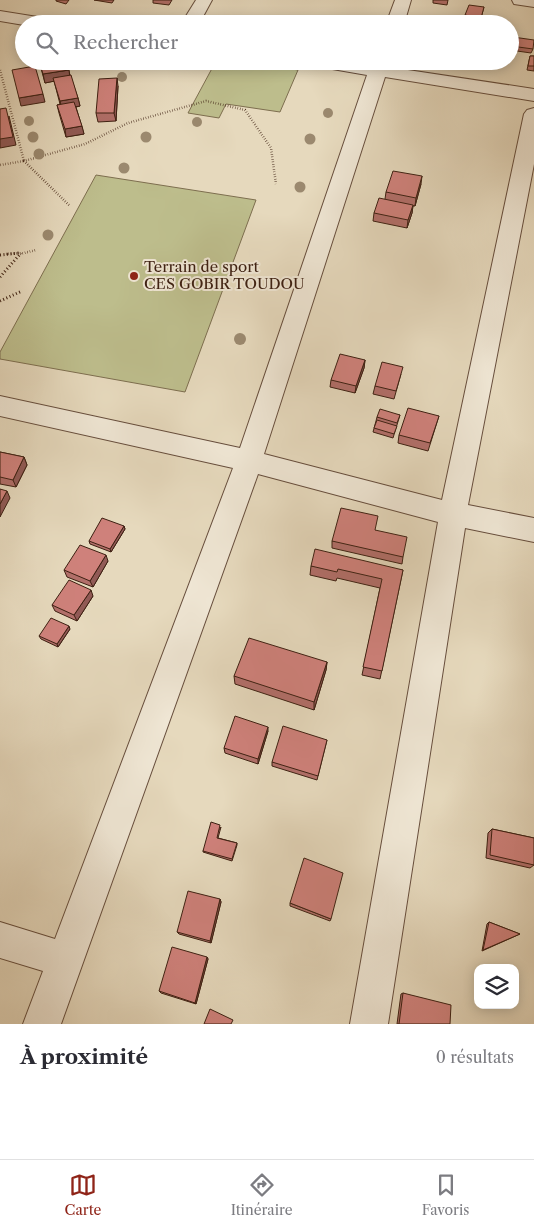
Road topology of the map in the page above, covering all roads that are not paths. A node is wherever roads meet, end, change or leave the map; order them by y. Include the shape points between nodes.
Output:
1 (204, 0) edge
2 (403, 0) edge
3 (15, 15) edge
4 (16, 15) edge
5 (35, 15) edge
6 (195, 15) edge
7 (397, 15) edge
8 (0, 16) edge
9 (377, 70) edge
10 (406, 70) edge
11 (534, 94) edge
12 (534, 114) edge
13 (0, 406) edge
14 (249, 461) junction
15 (453, 514) junction
16 (534, 530) edge
17 (0, 940) edge
18 (65, 960) junction
19 (42, 1024) edge
20 (370, 1024) edge

1 - 6 street
2 - 7 street
3 - 8 street
4 - 5 street
9 - 14 street
10 - 11 street
12 - 15 street
13 - 14 street
14 - 15 street
14 - 18 street
15 - 16 street
15 - 20 street
17 - 18 street
18 - 19 street

